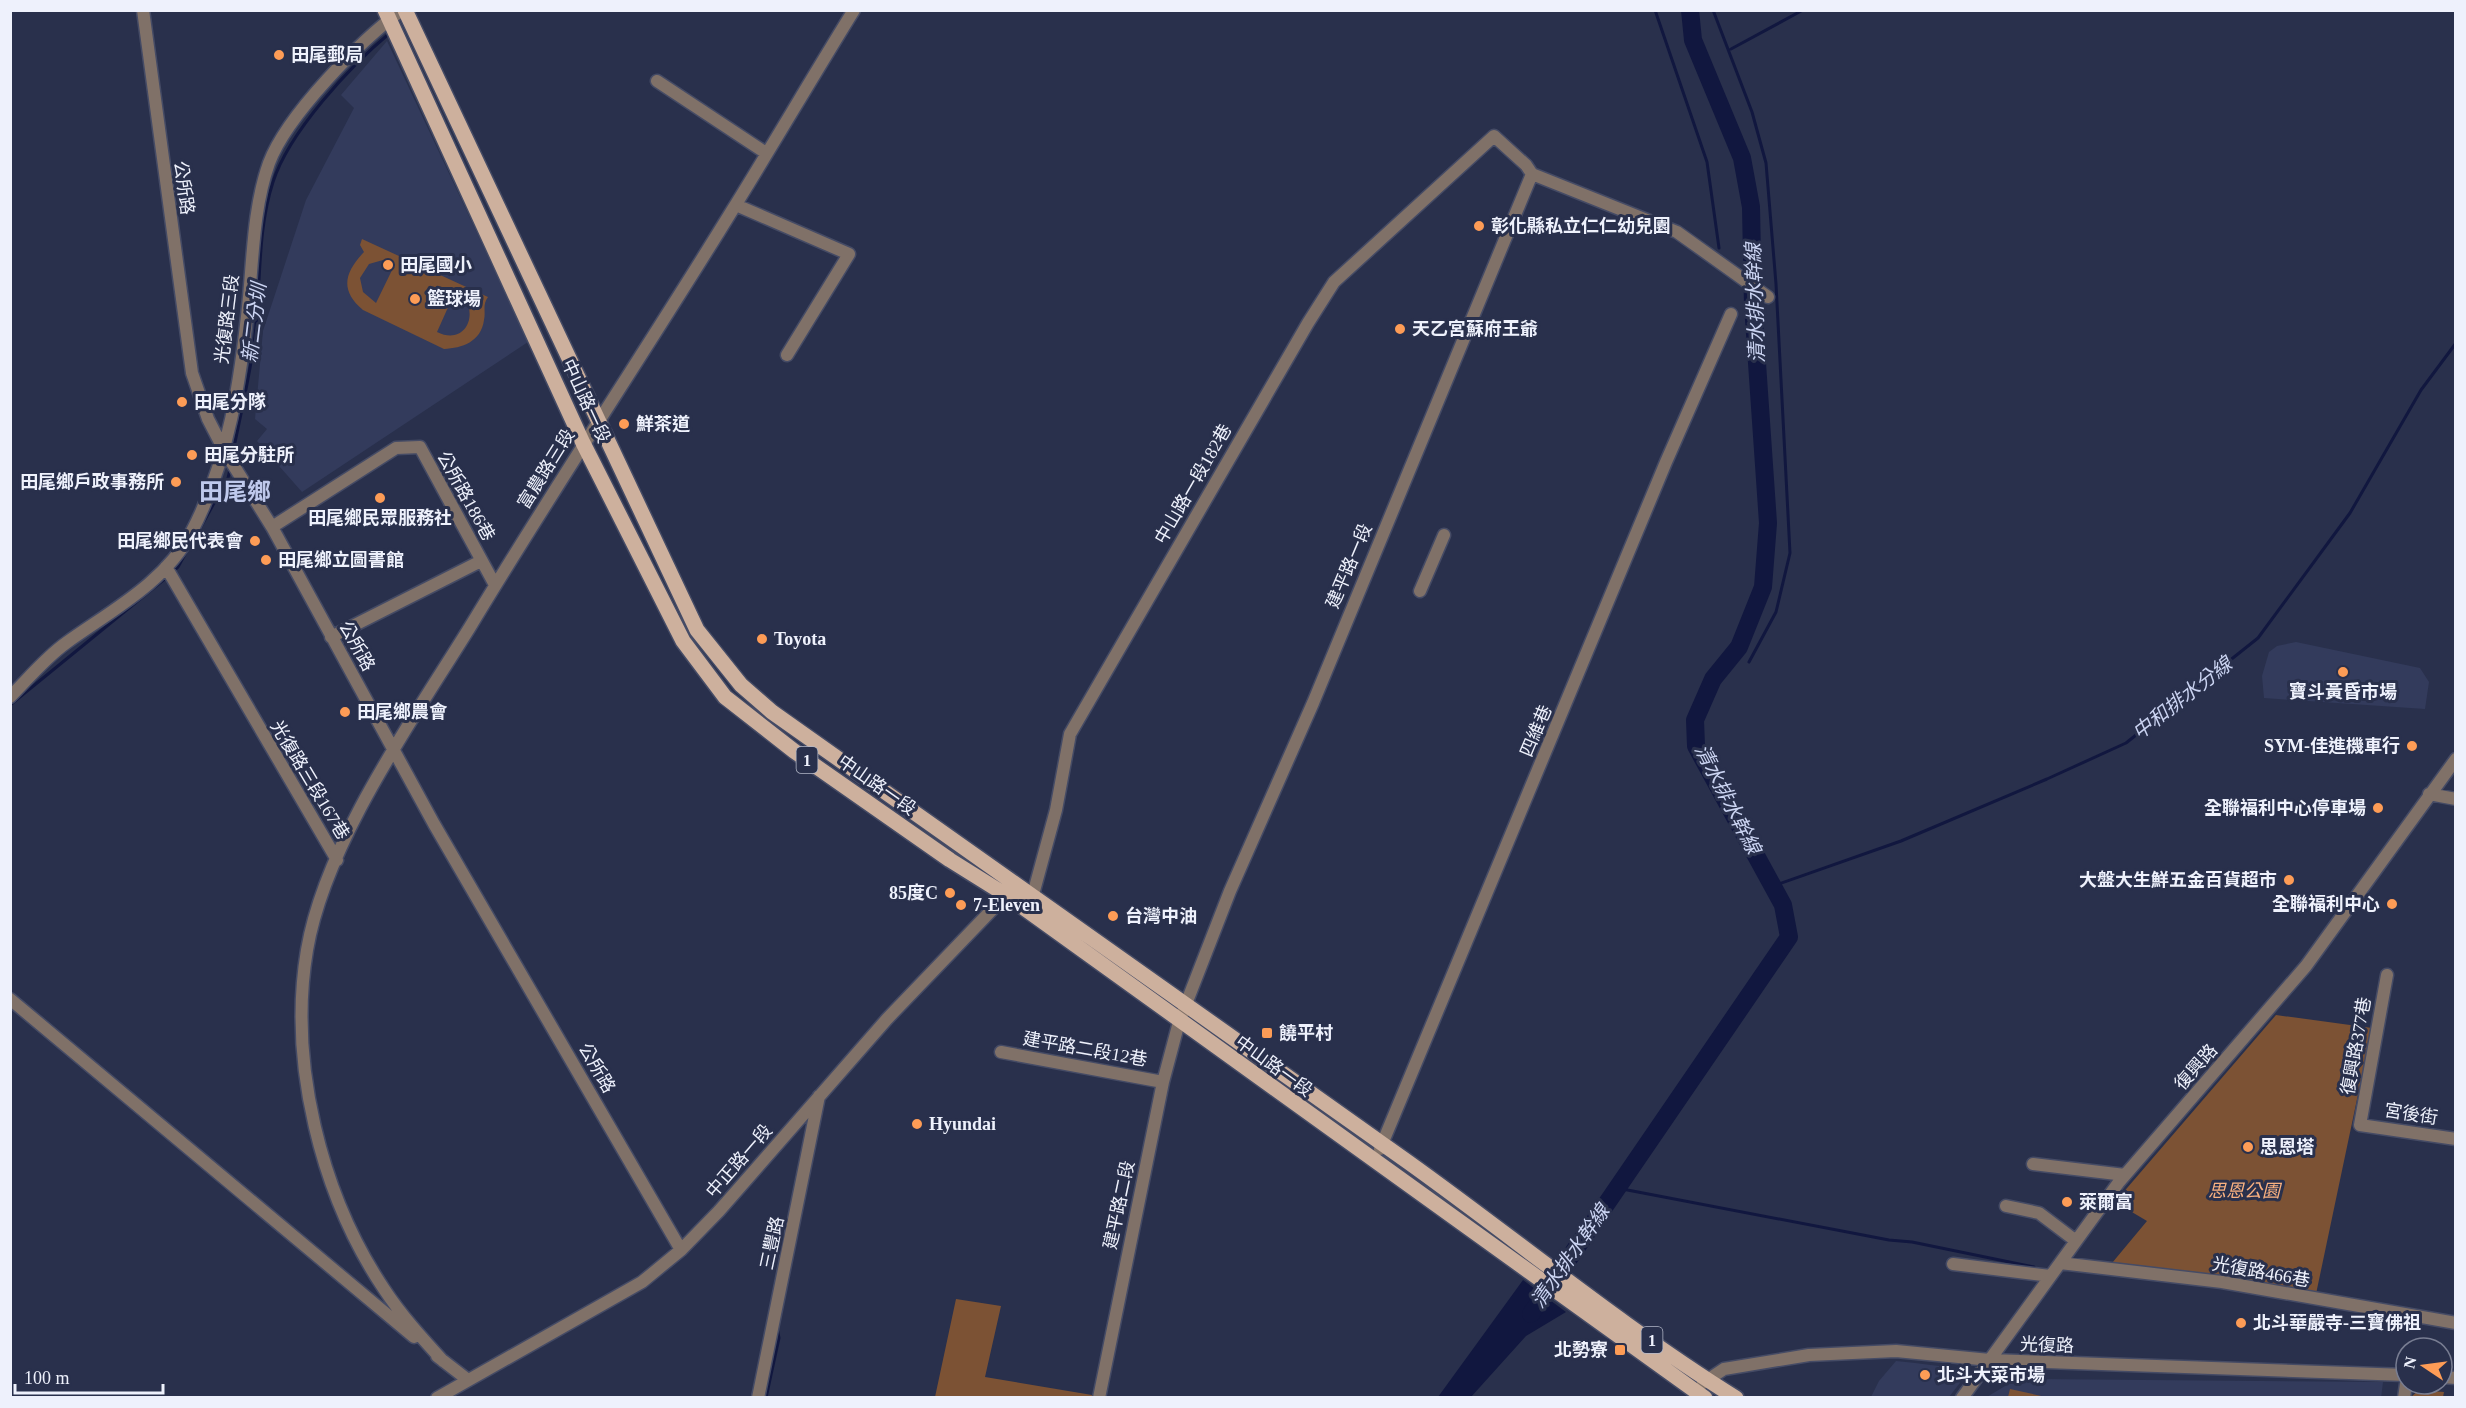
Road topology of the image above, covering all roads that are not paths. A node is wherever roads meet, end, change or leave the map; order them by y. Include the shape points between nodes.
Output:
1 (143, 10) edge
2 (854, 10) edge
3 (396, 13) edge
4 (657, 81) dead end
5 (766, 153) junction
6 (1532, 174) junction
7 (736, 205) junction
8 (1768, 297) dead end
9 (1731, 314) dead end
10 (787, 355) dead end
11 (598, 422) junction
12 (583, 443) junction
13 (224, 450) junction
14 (272, 527) junction
15 (1444, 535) dead end
16 (481, 561) junction
17 (166, 567) junction
18 (495, 585) junction
19 (1420, 591) dead end
20 (331, 637) junction
21 (10, 697) edge
22 (394, 751) junction
23 (2456, 759) edge
24 (2428, 794) junction
25 (2456, 799) edge
26 (337, 860) junction
27 (1011, 890) junction
28 (1030, 904) junction
29 (2387, 975) dead end
30 (10, 999) edge
31 (1185, 1006) junction
32 (1179, 1022) junction
33 (1001, 1052) dead end
34 (1163, 1082) junction
35 (819, 1095) junction
36 (2360, 1125) joint
37 (2456, 1139) edge
38 (1382, 1144) junction
39 (1374, 1161) junction
40 (2033, 1164) dead end
41 (2125, 1175) junction
42 (2006, 1206) dead end
43 (2076, 1241) junction
44 (681, 1250) junction
45 (2060, 1263) junction
46 (1953, 1264) dead end
47 (2050, 1276) junction
48 (384, 1288) junction
49 (371, 1301) junction
50 (2456, 1323) edge
51 (1990, 1360) junction
52 (443, 1361) junction
53 (2394, 1375) edge
54 (468, 1380) junction
55 (1707, 1380) junction
56 (1699, 1394) edge
57 (437, 1398) edge
58 (758, 1398) edge
59 (1099, 1398) edge
60 (1736, 1398) edge
61 (1962, 1398) edge

1 - 13 street, 公所路 via 192,373
2 - 5 street, 富農路三段
3 - 11 main road, 中山路一段 / 1
3 - 12 main road, 中山路一段 / 1
3 - 13 street, 光復路三段 via 306,105 270,161 255,231 243,353
4 - 5 street
5 - 7 street, 富農路三段
6 - 8 street via 1677,232
6 - 28 street, 中山路一段182巷 via 1494,136 1334,282 1070,734 1056,810
6 - 31 street, 建平路一段
7 - 10 street via 849,254
7 - 11 street, 富農路三段
9 - 38 street, 四維巷
11 - 12 street, 富農路三段
11 - 27 main road, 中山路一段 / 1 via 697,630 741,685
12 - 18 street, 富農路三段
12 - 27 main road, 中山路一段 / 1 via 683,641 725,697 794,751 950,860
13 - 14 street, 公所路
13 - 17 street, 光復路三段 via 214,485 194,526
14 - 16 street, 公所路186巷 via 396,448 420,447
14 - 20 street, 公所路
15 - 19 street
16 - 18 street, 公所路186巷
16 - 20 street
17 - 21 street, 光復路三段 via 58,649
17 - 26 street, 光復路三段167巷
18 - 22 street, 富農路三段
20 - 22 street, 公所路
22 - 26 street, 富農路三段
22 - 44 street, 公所路
23 - 24 street, 復興路
24 - 25 street
24 - 41 street, 復興路 via 2306,966
26 - 48 street, 光復路三段167巷 via 320,896 307,950 301,1017 308,1094 325,1166 357,1241
27 - 28 main road, 中山路一段 / 1
27 - 35 street, 中正路一段
28 - 31 main road, 中山路一段 / 1
28 - 32 main road, 中山路一段 / 1
29 - 36 street, 復興路377巷
30 - 49 street
31 - 32 street, 建平路一段
31 - 38 main road, 中山路一段 / 1
32 - 34 street, 建平路二段
32 - 39 main road, 中山路一段 / 1
33 - 34 street, 建平路二段12巷
34 - 59 street, 建平路二段
35 - 44 street, 中正路一段
35 - 58 street, 三豐路
36 - 37 street, 宮後街
38 - 39 street, 四維巷
38 - 55 main road, 中山路一段 / 1
39 - 56 main road, 中山路一段 / 1
40 - 41 street
41 - 43 street, 復興路
42 - 43 street via 2039,1213
43 - 45 street, 復興路
44 - 54 street, 中正路一段 via 642,1282
45 - 47 street, 復興路
45 - 50 street, 光復路466巷 via 2222,1282
46 - 47 street
47 - 51 street, 復興路
48 - 49 street via 381,1297
48 - 52 street, 光復路三段167巷
49 - 52 street
51 - 53 street, 光復路
51 - 55 street, 光復路 via 1896,1351 1817,1354 1724,1369
51 - 61 street, 復興路
52 - 54 street
54 - 57 street, 中正路一段
55 - 56 street, 光復路
55 - 60 main road, 1

